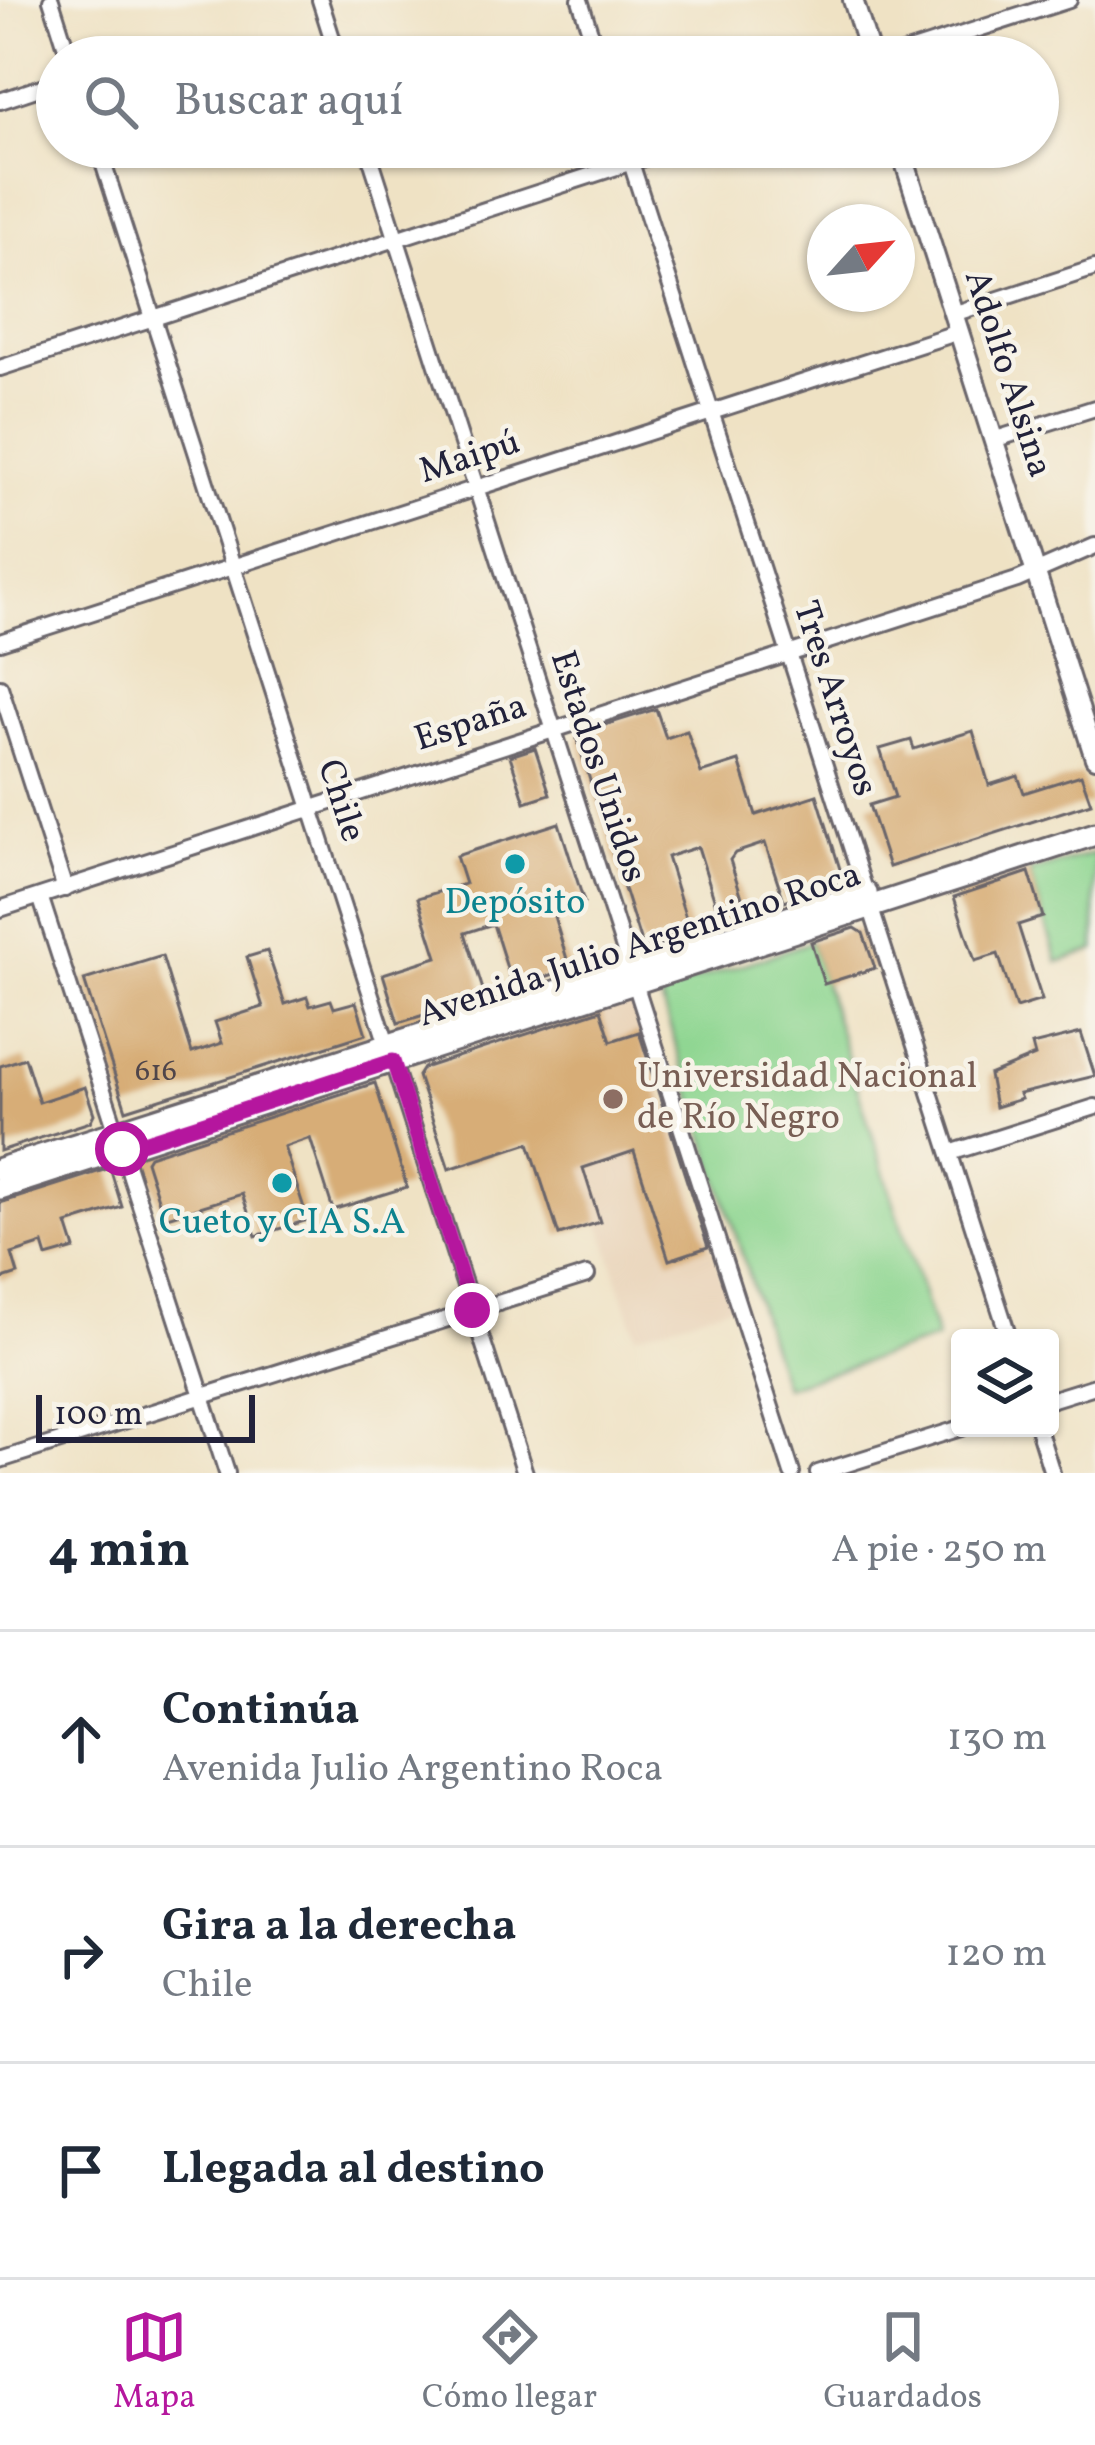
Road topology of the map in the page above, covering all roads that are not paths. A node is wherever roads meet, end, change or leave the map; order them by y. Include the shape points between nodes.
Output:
1 (51, 0) edge
2 (320, 0) edge
3 (580, 0) edge
4 (853, 0) edge
5 (1069, 0) edge
6 (62, 36) edge
7 (331, 36) edge
8 (591, 36) edge
9 (864, 36) edge
10 (957, 36) edge
11 (36, 89) edge
12 (0, 101) edge
13 (105, 168) edge
14 (374, 168) edge
15 (591, 168) edge
16 (633, 168) edge
17 (907, 168) edge
18 (397, 240) junction
19 (1095, 268) edge
20 (153, 316) junction
21 (956, 323) junction
22 (0, 368) edge
23 (1095, 408) edge
24 (710, 412) junction
25 (993, 440) junction
26 (476, 488) junction
27 (1095, 546) edge
28 (233, 566) junction
29 (1035, 570) junction
30 (0, 642) edge
31 (788, 653) junction
32 (0, 687) edge
33 (554, 729) junction
34 (1095, 758) edge
35 (311, 808) junction
36 (1095, 819) edge
37 (1095, 834) edge
38 (64, 889) junction
39 (40, 896) junction
40 (867, 900) junction
41 (0, 909) edge
42 (632, 975) junction
43 (390, 1053) junction
44 (1095, 1107) edge
45 (120, 1140) junction
46 (950, 1153) junction
47 (0, 1169) edge
48 (0, 1188) edge
49 (587, 1275) dead end
50 (472, 1310) junction
51 (1006, 1329) edge
52 (1095, 1386) edge
53 (202, 1396) junction
54 (1059, 1397) edge
55 (951, 1431) edge
56 (1041, 1437) edge
57 (0, 1460) edge
58 (226, 1473) edge
59 (525, 1473) edge
60 (792, 1473) edge
61 (818, 1473) edge
62 (1052, 1473) edge

1 - 6 street
2 - 7 street
3 - 8 street
4 - 9 main road
5 - 10 street
11 - 12 street
13 - 20 street, Chile
14 - 18 street, Estados Unidos
15 - 18 street
16 - 24 street, Tres Arroyos
17 - 21 main road, Adolfo Alsina
18 - 20 street
18 - 26 street, Estados Unidos
19 - 21 street, Maipú
20 - 22 street
20 - 28 street, Chile
21 - 24 street, Maipú
21 - 25 main road, Adolfo Alsina
23 - 25 street
24 - 26 street, Maipú
24 - 31 street, Tres Arroyos
25 - 29 main road, Adolfo Alsina
26 - 28 street, Maipú
26 - 33 street, Estados Unidos
27 - 29 street, España
28 - 30 street, Maipú
28 - 35 street, Chile
29 - 31 street, España
29 - 34 main road, Adolfo Alsina
31 - 33 street, España
31 - 40 street, Tres Arroyos
32 - 38 street
33 - 35 street, España
33 - 42 street, Estados Unidos
35 - 38 street, España
35 - 43 street, Chile
36 - 40 main road, Avenida Julio Argentino Roca
37 - 40 main road, Avenida Julio Argentino Roca
38 - 39 street, España
39 - 41 street, España
39 - 45 street
40 - 42 main road, Avenida Julio Argentino Roca
40 - 46 street, Tres Arroyos
42 - 43 main road, Avenida Julio Argentino Roca
42 - 60 street, Estados Unidos
43 - 45 main road, Avenida Julio Argentino Roca
43 - 50 street, Chile
44 - 46 street
45 - 47 main road, Avenida Julio Argentino Roca
45 - 48 main road, Avenida Julio Argentino Roca
45 - 53 street
46 - 51 street, Tres Arroyos
49 - 50 street
50 - 53 street
50 - 59 street, Chile
52 - 54 street
53 - 57 street
53 - 58 street
55 - 61 street
56 - 62 street

